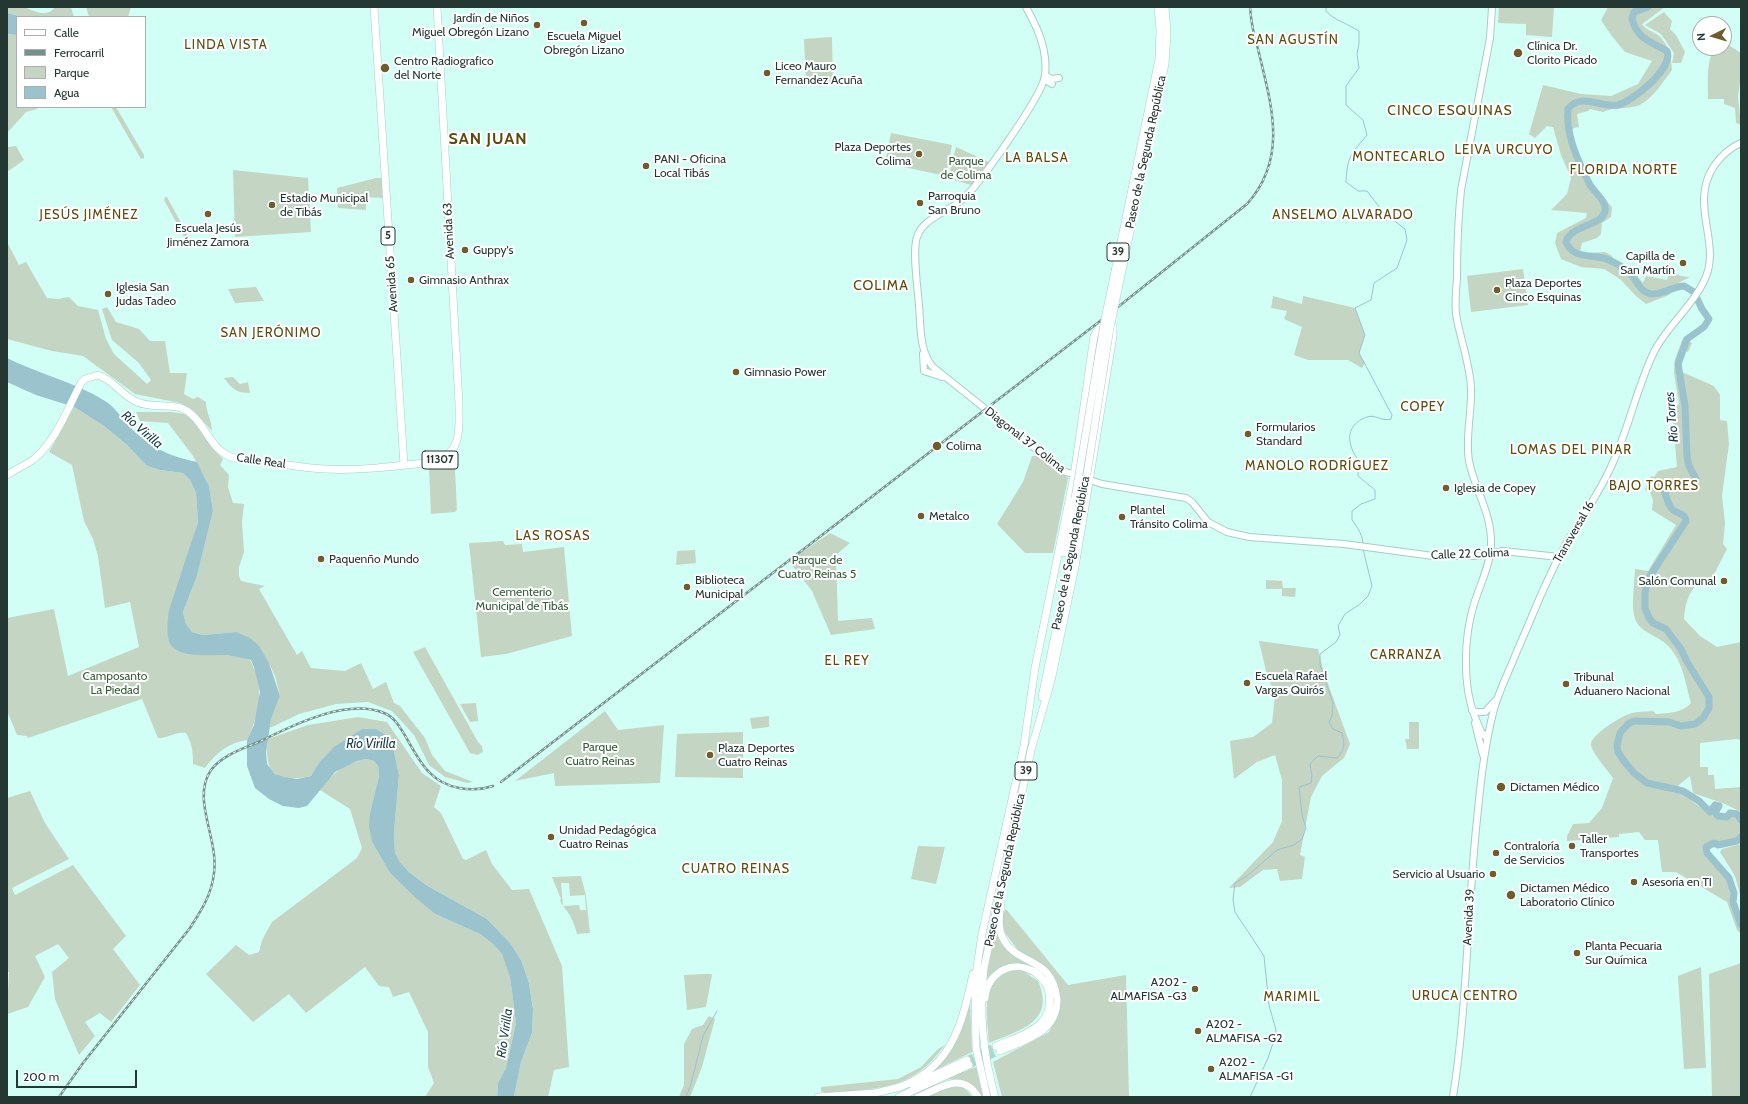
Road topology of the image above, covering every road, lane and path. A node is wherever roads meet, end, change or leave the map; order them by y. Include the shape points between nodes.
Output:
1 (374, 7) edge
2 (437, 7) edge
3 (1026, 7) edge
4 (1158, 7) edge
5 (1165, 7) edge
6 (1492, 7) edge
7 (1045, 77) junction
8 (1059, 78) dead end
9 (1052, 84) dead end
10 (1741, 144) edge
11 (922, 342) junction
12 (946, 378) junction
13 (404, 465) junction
14 (7, 475) edge
15 (1074, 476) junction
16 (1091, 481) junction
17 (1208, 522) joint
18 (1490, 554) junction
19 (1559, 556) junction
20 (1499, 696) junction
21 (1472, 710) junction
22 (1487, 738) junction
23 (1024, 745) junction
24 (1031, 750) junction
25 (1484, 758) junction
26 (1008, 859) junction
27 (982, 934) junction
28 (982, 1032) junction
29 (871, 1094) junction
30 (818, 1097) edge
31 (899, 1097) edge
32 (918, 1097) edge
33 (978, 1097) edge
34 (987, 1097) edge
35 (995, 1097) edge
36 (1453, 1097) edge

1 - 13 main road, Avenida 65 / 5
2 - 13 main road, Avenida 63 / 11307 via 459,430 454,447 445,457 433,462
3 - 7 main road via 1045,51
4 - 23 main road, Paseo de la Segunda República / 39, bridge via 1159,59 1105,317 1075,498
5 - 24 main road, Paseo de la Segunda República / 39, bridge via 1165,64 1111,321 1083,499
6 - 18 main road via 1490,38 1461,190 1456,313 1470,378 1468,447 1470,461 1489,518
7 - 8 main road
7 - 9 main road
7 - 11 main road via 1037,97 972,190 954,207 927,222 918,234 915,255
10 - 19 main road, Transversal 16 via 1724,154 1711,170 1706,185 1703,212 1710,246 1705,281 1654,351 1608,473
11 - 12 main road, Diagonal 37 Colima via 926,358
11 - 12 main road via 924,371
12 - 15 main road, Diagonal 37 Colima via 1044,457
13 - 14 main road, Calle Real via 325,469 232,457 219,450 193,415 186,410 137,402 98,375 81,383 52,437 34,459
15 - 16 main road, Diagonal 37 Colima
15 - 16 main road via 1094,336 1102,323 1108,322 1114,330
15 - 23 main road via 1035,668
16 - 17 main road, Diagonal 37 Colima via 1186,498
16 - 24 main road via 1052,674
17 - 18 main road, Calle 22 Colima via 1227,532 1249,537 1369,547 1433,556
18 - 19 main road, Calle 22 Colima via 1503,551
18 - 21 main road via 1474,606 1467,641 1467,675
19 - 20 main road, Transversal 16 via 1534,609
20 - 21 main road via 1485,712
20 - 22 main road, Transversal 16
21 - 22 main road
21 - 25 main road
22 - 25 main road, Avenida 39
23 - 27 main road, Paseo de la Segunda República / 39
24 - 26 main road, Paseo de la Segunda República / 39
25 - 36 main road, Avenida 39 via 1469,902 1464,1016
26 - 28 main road, Paseo de la Segunda República / 39 via 984,968 981,994
26 - 28 main road via 999,921 1001,935 1013,951 1037,964 1047,973 1054,986 1057,1000 1052,1020 1045,1029 1032,1038 998,1049 1040,1024 1046,1017 1050,1004 1048,987 1036,973 1009,968 991,979 985,994
27 - 29 main road via 964,1015 951,1046 936,1064 916,1079
27 - 34 main road, Paseo de la Segunda República / 39 via 977,967 975,1018 976,1048
28 - 35 main road, Paseo de la Segunda República / 39
29 - 30 main road
29 - 31 main road via 909,1087 968,1062
32 - 33 main road via 953,1083 967,1086

